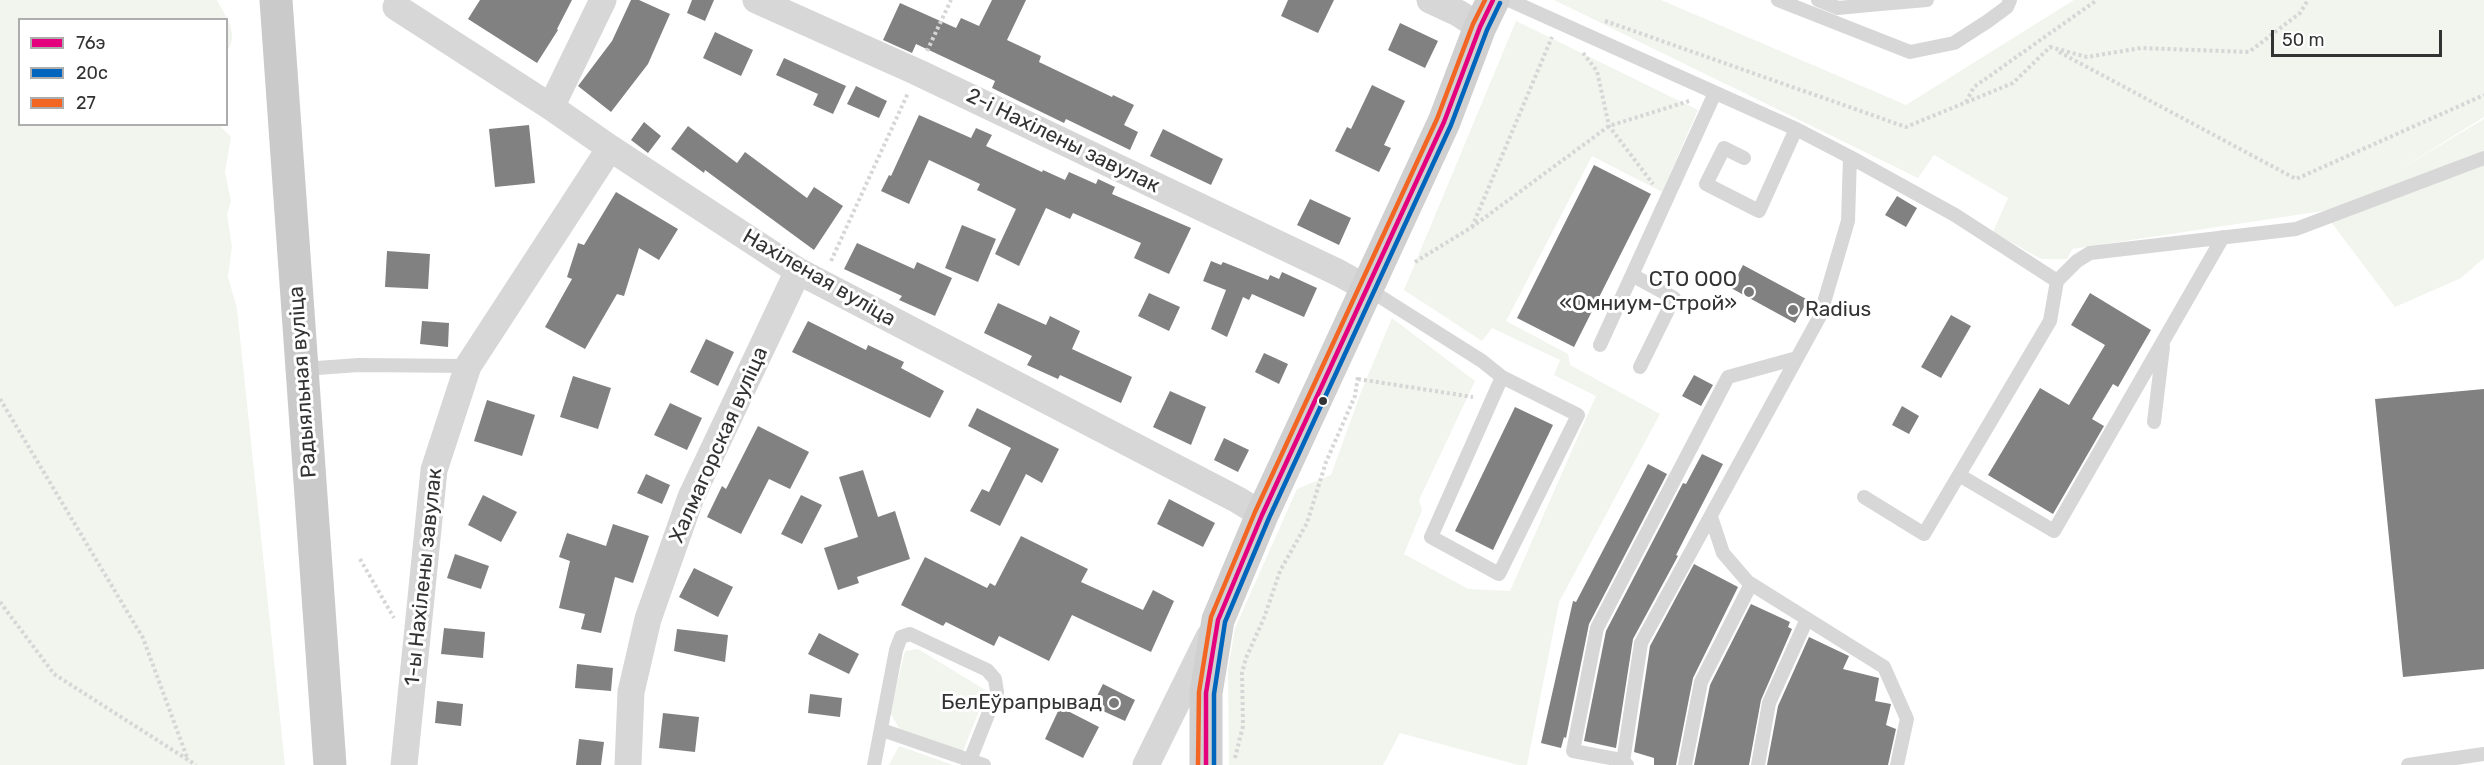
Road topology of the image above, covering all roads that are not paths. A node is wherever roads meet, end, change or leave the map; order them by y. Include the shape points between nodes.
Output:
1 (276, 0) edge
2 (603, 0) edge
3 (756, 0) edge
4 (1430, 0) edge
5 (1509, 0) edge
6 (1778, 0) edge
7 (1818, 0) edge
8 (1928, 0) edge
9 (1886, 1) edge
10 (2007, 2) edge
11 (396, 7) dead end
12 (1486, 13) edge
13 (1716, 93) junction
14 (551, 107) junction
15 (1796, 129) junction
16 (610, 148) junction
17 (1850, 157) junction
18 (1744, 158) dead end
19 (2484, 158) edge
20 (2223, 237) junction
21 (798, 270) junction
22 (1632, 276) junction
23 (2057, 281) junction
24 (1368, 289) junction
25 (2164, 339) junction
26 (1600, 345) dead end
27 (1797, 358) junction
28 (468, 366) junction
29 (1640, 367) dead end
30 (302, 369) junction
31 (1502, 377) junction
32 (2154, 422) dead end
33 (1959, 476) junction
34 (1864, 497) dead end
35 (1262, 515) junction
36 (1710, 517) junction
37 (1751, 584) junction
38 (1807, 619) junction
39 (1218, 620) junction
40 (882, 730) junction
41 (2484, 754) edge
42 (969, 762) edge
43 (1625, 763) edge
44 (2426, 764) edge
45 (330, 765) edge
46 (404, 765) edge
47 (628, 765) edge
48 (874, 765) edge
49 (984, 765) edge
50 (1146, 765) edge
51 (1206, 765) edge
52 (1685, 765) edge
53 (1758, 765) edge
54 (1897, 765) edge
55 (2408, 765) edge

1 - 30 main road, Радыяльная вуліца
2 - 14 street
3 - 24 street, 2-і Нахілены завулак via 917,72
4 - 12 street via 1458,13
5 - 13 lane
6 - 10 lane via 1910,52 1954,43 1988,21
7 - 9 lane via 1838,8
8 - 9 lane
11 - 14 street, Нахіленая вуліца
12 - 24 main road via 1444,122
13 - 15 lane
13 - 22 lane
14 - 16 street, Нахіленая вуліца
15 - 17 lane
15 - 18 lane via 1759,211 1706,184 1724,148
16 - 21 street, Нахіленая вуліца
16 - 28 street, 1-ы Нахілены завулак
17 - 23 lane via 1955,215
17 - 27 lane via 1848,221 1820,316
19 - 20 lane via 2296,229
20 - 23 lane via 2090,253
20 - 25 lane
21 - 35 street, Нахіленая вуліца
21 - 47 street, Халмагорская вуліца via 691,497 648,618 631,692
22 - 26 lane
22 - 29 lane via 1674,298
23 - 33 lane via 2050,321
24 - 31 lane
24 - 35 main road
25 - 32 lane
25 - 33 lane via 2054,531
27 - 36 lane
27 - 43 lane via 1728,377 1597,628 1573,751
28 - 30 lane via 349,365
28 - 46 street, 1-ы Нахілены завулак via 434,470
30 - 45 main road, Радыяльная вуліца
31 - 31 lane via 1578,415 1499,574 1431,537
33 - 34 lane via 1924,534
35 - 39 main road
36 - 37 lane via 1723,553
36 - 43 lane via 1641,643
37 - 38 lane
37 - 52 lane via 1701,682
38 - 53 lane via 1769,703
38 - 54 lane via 1884,667 1906,719
39 - 50 street
39 - 51 main road via 1206,693
40 - 42 lane
40 - 42 lane via 896,650 901,637 910,633 987,670 995,679 997,692
40 - 48 lane
41 - 44 lane
42 - 49 lane
44 - 55 lane

